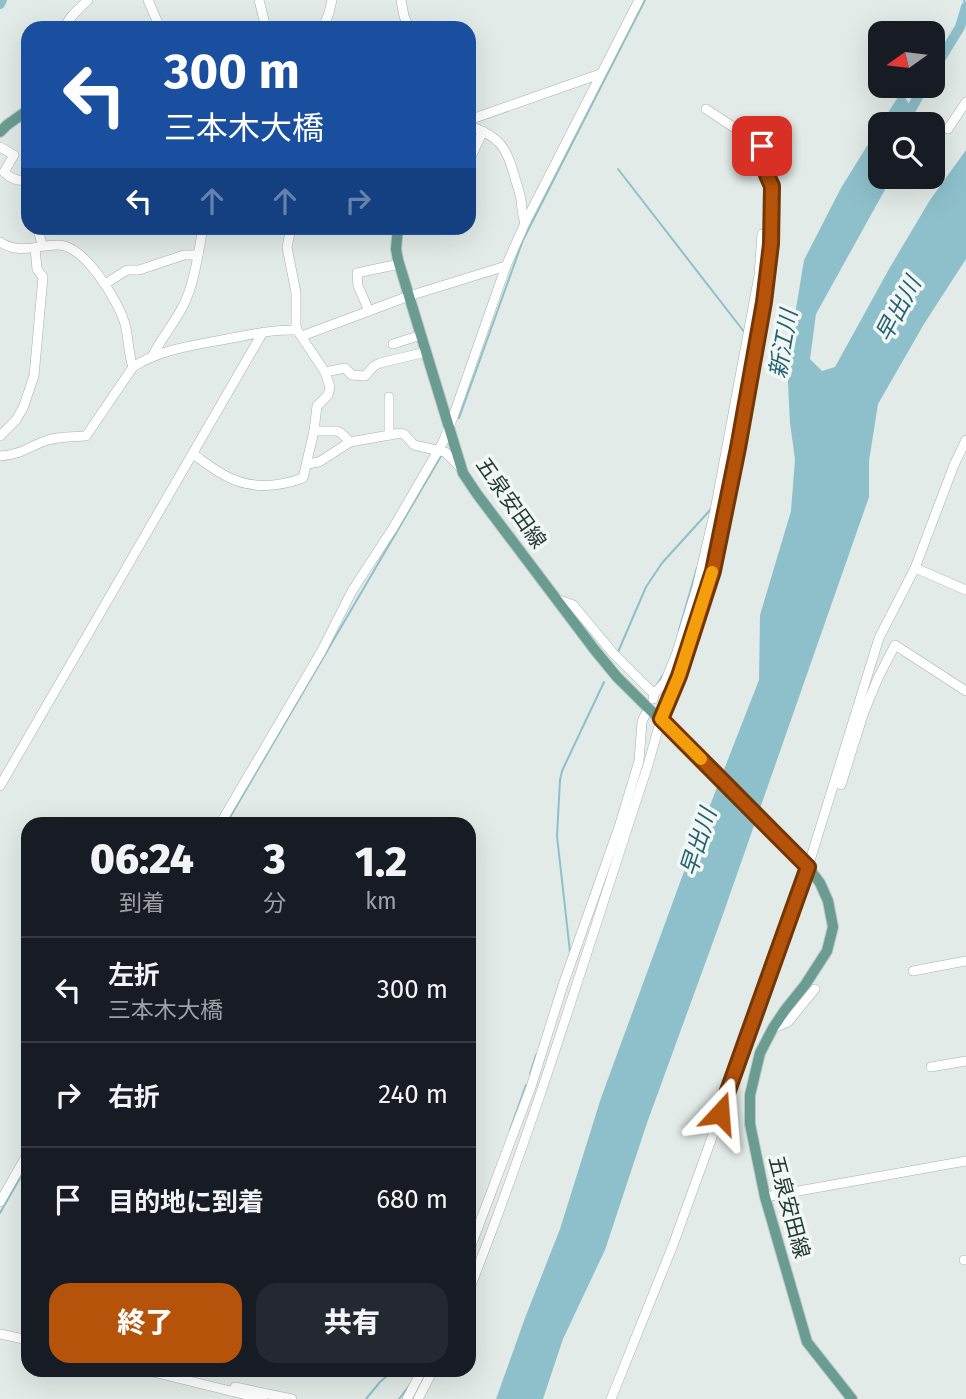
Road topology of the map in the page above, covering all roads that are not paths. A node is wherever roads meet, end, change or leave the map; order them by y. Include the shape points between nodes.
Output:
1 (88, 0) edge
2 (148, 0) edge
3 (259, 0) edge
4 (332, 0) edge
5 (401, 0) edge
6 (639, 0) edge
7 (68, 21) edge
8 (157, 21) edge
9 (264, 21) edge
10 (326, 21) edge
11 (406, 21) edge
12 (600, 74) junction
13 (966, 102) edge
14 (706, 109) dead end
15 (21, 115) edge
16 (476, 118) edge
17 (476, 128) edge
18 (948, 128) dead end
19 (483, 131) junction
20 (0, 132) edge
21 (476, 146) edge
22 (0, 147) edge
23 (21, 181) edge
24 (525, 223) junction
25 (762, 234) dead end
26 (38, 235) edge
27 (202, 235) edge
28 (290, 235) edge
29 (397, 235) edge
30 (0, 242) edge
31 (39, 246) junction
32 (198, 255) junction
33 (399, 264) junction
34 (506, 266) junction
35 (105, 284) junction
36 (409, 296) junction
37 (369, 311) junction
38 (263, 332) junction
39 (300, 333) junction
40 (421, 335) junction
41 (393, 344) dead end
42 (426, 352) junction
43 (152, 357) junction
44 (133, 367) junction
45 (325, 372) junction
46 (389, 397) dead end
47 (449, 428) junction
48 (314, 430) junction
49 (389, 435) junction
50 (0, 436) edge
51 (966, 440) edge
52 (350, 442) junction
53 (438, 450) junction
54 (193, 454) junction
55 (0, 456) edge
56 (307, 464) junction
57 (462, 469) junction
58 (915, 568) junction
59 (966, 590) edge
60 (557, 599) junction
61 (966, 691) edge
62 (645, 715) dead end
63 (662, 720) junction
64 (841, 785) dead end
65 (0, 786) edge
66 (224, 817) edge
67 (807, 866) junction
68 (966, 961) edge
69 (913, 971) dead end
70 (816, 989) dead end
71 (773, 1028) junction
72 (966, 1061) edge
73 (931, 1067) dead end
74 (966, 1161) edge
75 (21, 1165) edge
76 (765, 1197) junction
77 (0, 1202) edge
78 (476, 1232) edge
79 (476, 1272) edge
80 (0, 1334) edge
81 (21, 1338) edge
82 (173, 1377) edge
83 (418, 1377) edge
84 (429, 1377) edge
85 (224, 1390) junction
86 (233, 1399) edge
87 (263, 1399) edge
88 (292, 1399) edge
89 (407, 1399) edge
90 (418, 1399) edge
91 (611, 1399) edge
92 (852, 1399) edge

1 - 7 street
2 - 8 street
3 - 9 street
4 - 10 street
5 - 11 street
6 - 12 street
12 - 16 street
12 - 24 street
13 - 18 street
14 - 63 street via 762,146 772,186 771,244 734,473 713,571
15 - 20 main road
17 - 19 street
19 - 21 street
19 - 24 street via 510,158
22 - 23 street via 14,155 4,172
24 - 34 street
25 - 60 street via 759,275 715,510 676,655 654,696 573,605
26 - 31 street
27 - 32 street
28 - 39 street via 287,247
29 - 33 main road, 五泉安田線
30 - 31 street via 31,249
31 - 35 street via 68,246
31 - 50 street via 37,269 43,277 34,376 23,408
32 - 35 street via 127,270
32 - 43 street via 184,304
33 - 36 main road, 五泉安田線
33 - 37 street via 357,273
34 - 36 street
34 - 47 street
35 - 44 street via 126,327
36 - 37 street
36 - 40 main road, 五泉安田線
37 - 39 street
38 - 39 street
38 - 43 street
38 - 54 street
39 - 45 street
40 - 41 street
40 - 42 main road, 五泉安田線
42 - 45 street via 373,366 365,376 352,375 345,368
42 - 47 main road, 五泉安田線
43 - 44 street
44 - 55 street via 86,436 58,438 19,454
45 - 48 street via 330,387 317,406
46 - 49 street
47 - 53 street
47 - 57 main road, 五泉安田線
48 - 52 street via 337,430
48 - 56 street
49 - 52 street
49 - 53 street via 401,433 414,445
51 - 58 street
52 - 56 street via 319,462
53 - 57 street
53 - 66 street
54 - 56 street via 227,477 263,486 303,478
54 - 65 street
57 - 60 main road, 五泉安田線
58 - 59 street
58 - 67 street via 879,638
60 - 63 main road, 五泉安田線 via 617,677
61 - 64 street via 895,645 864,712
62 - 78 street via 639,761 619,827
63 - 67 main road, 五泉安田線
63 - 79 street
67 - 71 main road, 五泉安田線 via 828,901 833,927 827,951
67 - 91 street via 702,1167
68 - 69 street
70 - 71 street via 788,1022
71 - 76 main road, 五泉安田線 via 760,1053 750,1100 753,1146
72 - 73 street
74 - 76 street
75 - 77 street
76 - 92 main road, 五泉安田線 via 807,1342
80 - 81 street
82 - 85 street
83 - 89 street
84 - 90 street
85 - 86 street
85 - 87 street
85 - 88 street via 234,1387

